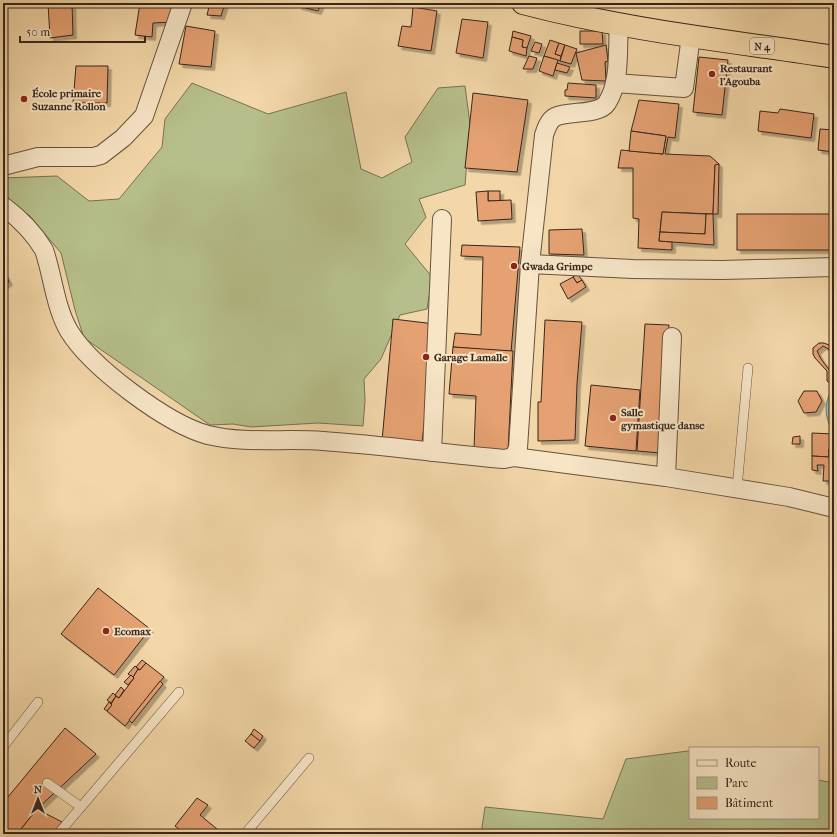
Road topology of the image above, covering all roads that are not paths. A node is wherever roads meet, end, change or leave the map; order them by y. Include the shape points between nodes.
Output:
1 (183, 3) edge
2 (523, 3) edge
3 (564, 3) edge
4 (619, 25) junction
5 (691, 36) junction
6 (834, 51) edge
7 (834, 57) edge
8 (615, 83) junction
9 (3, 166) edge
10 (3, 206) edge
11 (442, 219) dead end
12 (530, 264) junction
13 (834, 267) edge
14 (672, 338) dead end
15 (748, 368) dead end
16 (432, 452) junction
17 (514, 457) junction
18 (666, 477) junction
19 (737, 488) junction
20 (834, 508) edge
21 (179, 692) dead end
22 (38, 702) dead end
23 (3, 747) edge
24 (309, 758) dead end
25 (47, 783) dead end
26 (81, 807) junction
27 (58, 834) edge
28 (245, 834) edge

1 - 9 street via 144,116 123,138 94,157 38,157
2 - 4 highway, N 4
3 - 6 highway, N 4 via 619,20
4 - 5 highway, N 4
4 - 8 street
5 - 7 highway, N 4
5 - 8 street via 684,88
8 - 12 street via 601,109 554,117 548,125 544,135
10 - 16 street via 14,214 44,250 65,323 84,350 101,368 152,406 186,426 228,438 323,441
11 - 16 street
12 - 13 street via 634,270
12 - 17 street via 518,448
14 - 18 street
15 - 19 lane
16 - 17 street via 504,459
17 - 18 street
18 - 19 street
19 - 20 street
21 - 26 lane
22 - 23 lane
24 - 28 lane
25 - 26 lane
26 - 27 lane

